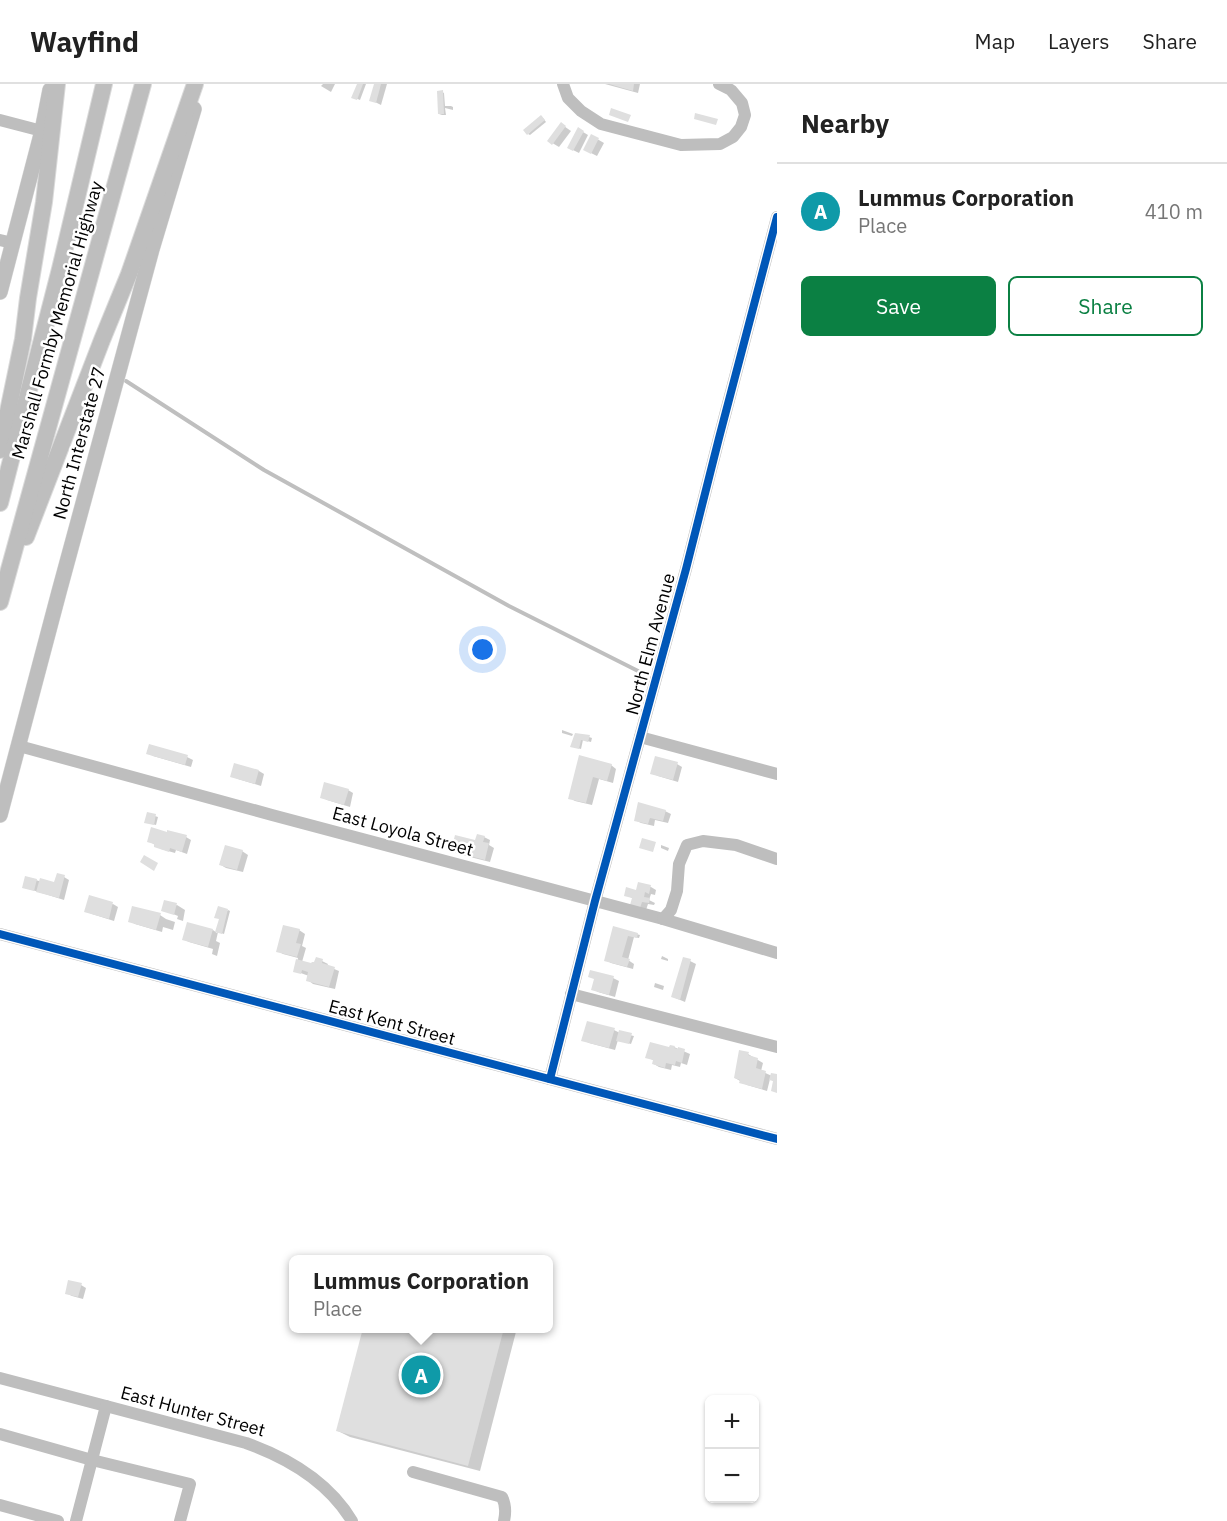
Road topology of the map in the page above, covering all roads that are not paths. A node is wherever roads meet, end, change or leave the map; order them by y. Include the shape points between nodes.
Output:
1 (51, 84) edge
2 (57, 84) edge
3 (104, 84) edge
4 (143, 84) edge
5 (195, 84) edge
6 (201, 84) edge
7 (563, 84) edge
8 (719, 84) edge
9 (0, 120) edge
10 (42, 131) junction
11 (777, 217) edge
12 (6, 242) edge
13 (0, 292) edge
14 (0, 450) edge
15 (0, 503) edge
16 (6, 578) junction
17 (0, 602) edge
18 (640, 737) junction
19 (19, 746) junction
20 (777, 774) edge
21 (0, 815) edge
22 (777, 859) edge
23 (595, 901) junction
24 (663, 919) junction
25 (0, 934) edge
26 (777, 953) edge
27 (571, 994) junction
28 (777, 1047) edge
29 (550, 1079) junction
30 (777, 1139) edge
31 (0, 1378) edge
32 (106, 1406) junction
33 (0, 1434) edge
34 (92, 1460) junction
35 (413, 1472) dead end
36 (0, 1505) edge
37 (58, 1521) edge
38 (76, 1521) edge
39 (180, 1521) edge
40 (352, 1521) edge
41 (504, 1521) edge

1 - 10 main road
2 - 14 highway via 23,339
3 - 15 highway, Marshall Formby Memorial Highway
4 - 16 highway, Marshall Formby Memorial Highway
5 - 16 highway via 129,274 30,530
6 - 19 main road, North Interstate 27 via 152,249
7 - 8 street via 568,98 601,124 681,145 720,144 741,127 745,115 742,103 731,90
9 - 10 street
10 - 12 main road
11 - 18 street, North Elm Avenue
12 - 13 main road
16 - 17 highway, Marshall Formby Memorial Highway
18 - 20 street
18 - 23 street, North Elm Avenue
19 - 21 main road, North Interstate 27
19 - 23 street, East Loyola Street
22 - 24 street via 736,845 703,841 687,845 679,864 671,910
23 - 24 street, East Loyola Street
23 - 27 street, North Elm Avenue
24 - 26 street, East Loyola Street
25 - 29 street, East Kent Street
27 - 28 street
27 - 29 street, North Elm Avenue
29 - 30 street, East Kent Street
31 - 32 street, East Hunter Street
32 - 34 street
32 - 40 street, East Hunter Street via 271,1452 315,1478
33 - 34 street
34 - 38 street
34 - 39 street via 190,1484
35 - 41 street via 502,1497
36 - 37 street

